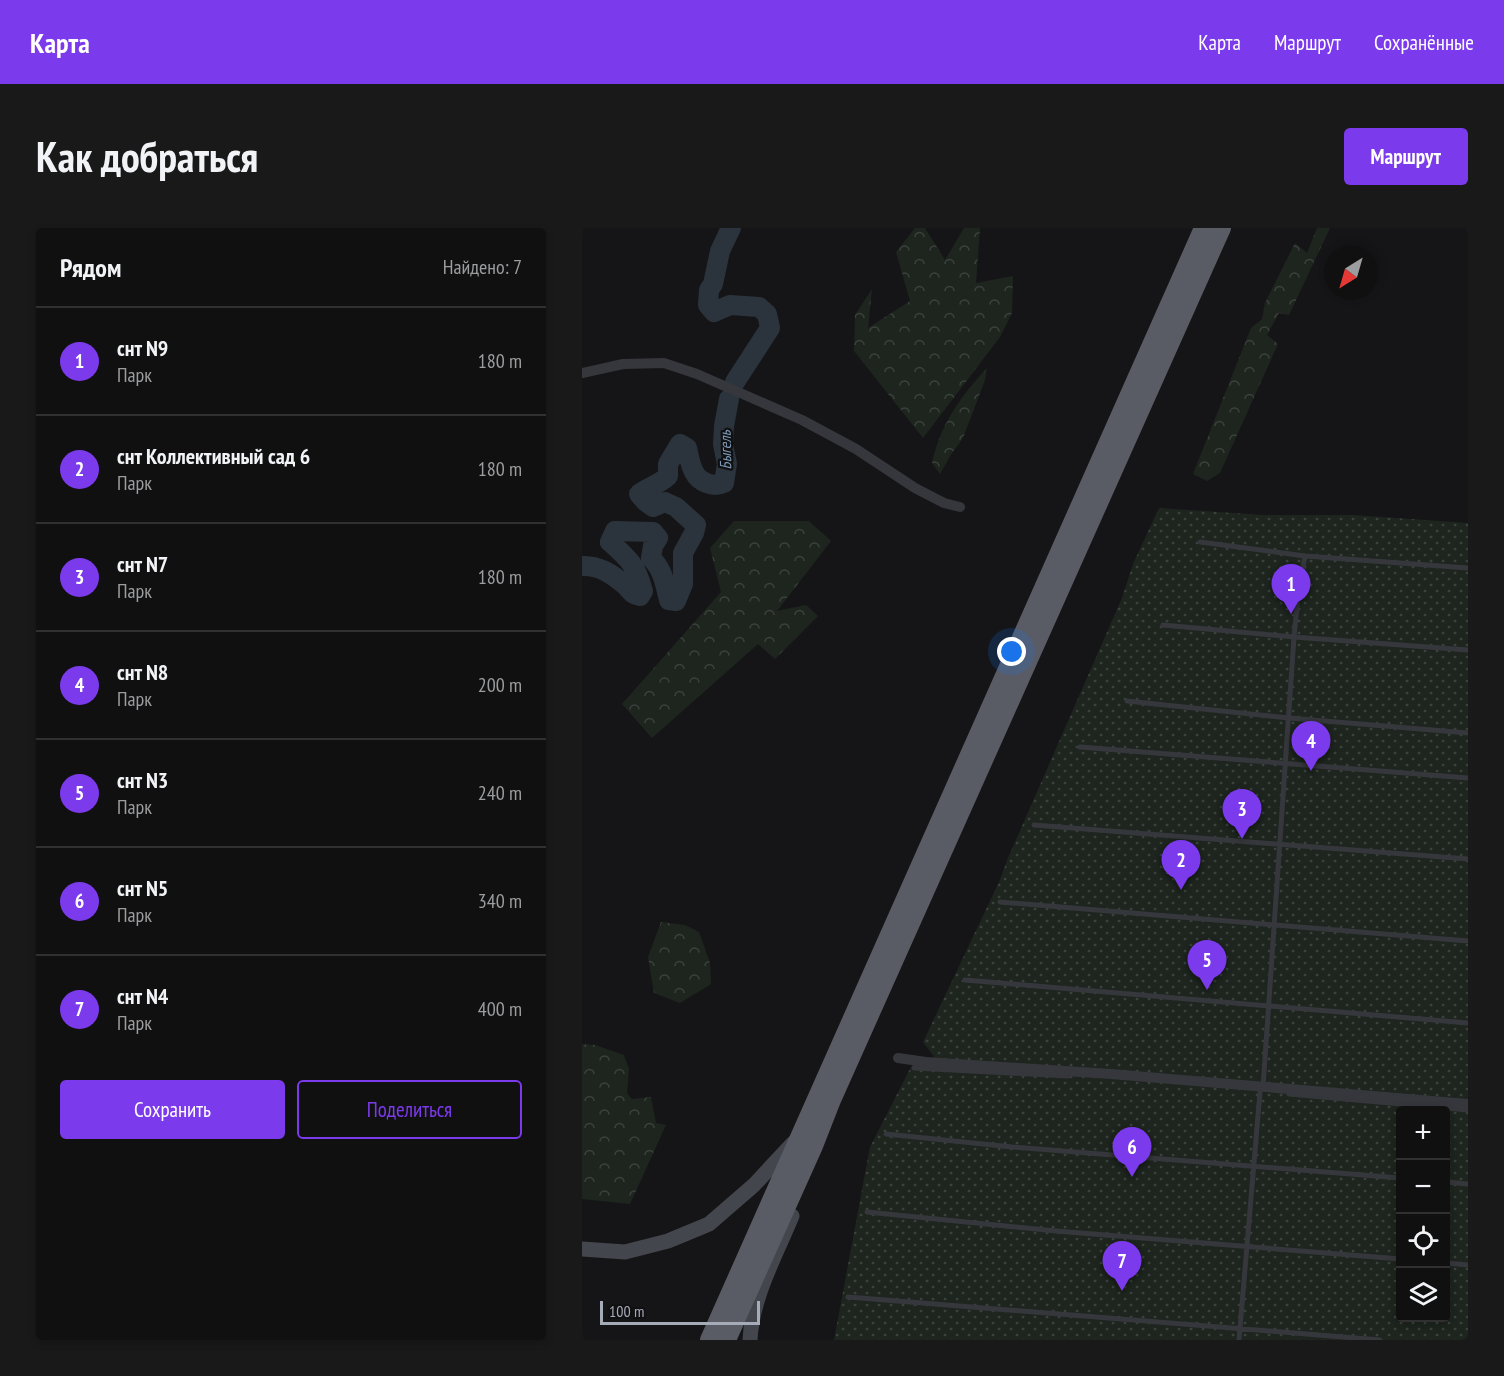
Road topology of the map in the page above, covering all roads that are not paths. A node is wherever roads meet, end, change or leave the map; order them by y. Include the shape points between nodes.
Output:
1 (1203, 228) edge
2 (1222, 228) edge
3 (582, 373) edge
4 (960, 507) dead end
5 (1200, 542) dead end
6 (1305, 556) junction
7 (1468, 568) edge
8 (1163, 625) dead end
9 (1294, 637) junction
10 (1468, 650) edge
11 (1126, 701) dead end
12 (1289, 718) junction
13 (1468, 734) edge
14 (1080, 747) dead end
15 (1286, 764) junction
16 (1468, 778) edge
17 (1034, 825) dead end
18 (1280, 845) junction
19 (1468, 859) edge
20 (999, 902) dead end
21 (1274, 925) junction
22 (1468, 941) edge
23 (965, 980) dead end
24 (1268, 1006) junction
25 (1468, 1023) edge
26 (898, 1058) dead end
27 (914, 1068) dead end
28 (1262, 1089) junction
29 (1468, 1104) edge
30 (1468, 1110) edge
31 (886, 1134) dead end
32 (807, 1141) junction
33 (1254, 1166) junction
34 (1396, 1178) edge
35 (1450, 1182) edge
36 (1468, 1184) edge
37 (867, 1212) dead end
38 (1247, 1246) junction
39 (582, 1249) edge
40 (1396, 1259) edge
41 (1450, 1263) edge
42 (1468, 1265) edge
43 (848, 1297) dead end
44 (1240, 1329) junction
45 (709, 1340) edge
46 (727, 1340) edge
47 (750, 1340) edge
48 (1239, 1340) edge
49 (1380, 1340) edge

1 - 32 highway
2 - 32 highway via 837,1089
3 - 4 street via 623,364 664,363 697,374 802,420 915,488
5 - 6 lane
6 - 7 lane
6 - 9 lane
8 - 9 lane
9 - 10 lane
9 - 12 lane
11 - 12 lane
12 - 13 lane
12 - 15 lane
14 - 15 lane
15 - 16 lane
15 - 18 lane
17 - 18 lane
18 - 19 lane
18 - 21 lane
20 - 21 lane
21 - 22 lane
21 - 24 lane
23 - 24 lane
24 - 25 lane
24 - 28 lane
26 - 28 street
27 - 28 lane
28 - 29 street
28 - 30 lane
28 - 33 lane
31 - 33 lane
32 - 39 main road via 709,1224 668,1241 625,1252
32 - 45 highway
32 - 46 highway
32 - 47 main road via 807,1180 759,1296
33 - 34 lane
33 - 38 lane
35 - 36 lane
37 - 38 lane
38 - 40 lane
38 - 44 lane
41 - 42 lane
43 - 44 lane
44 - 48 lane
44 - 49 lane

